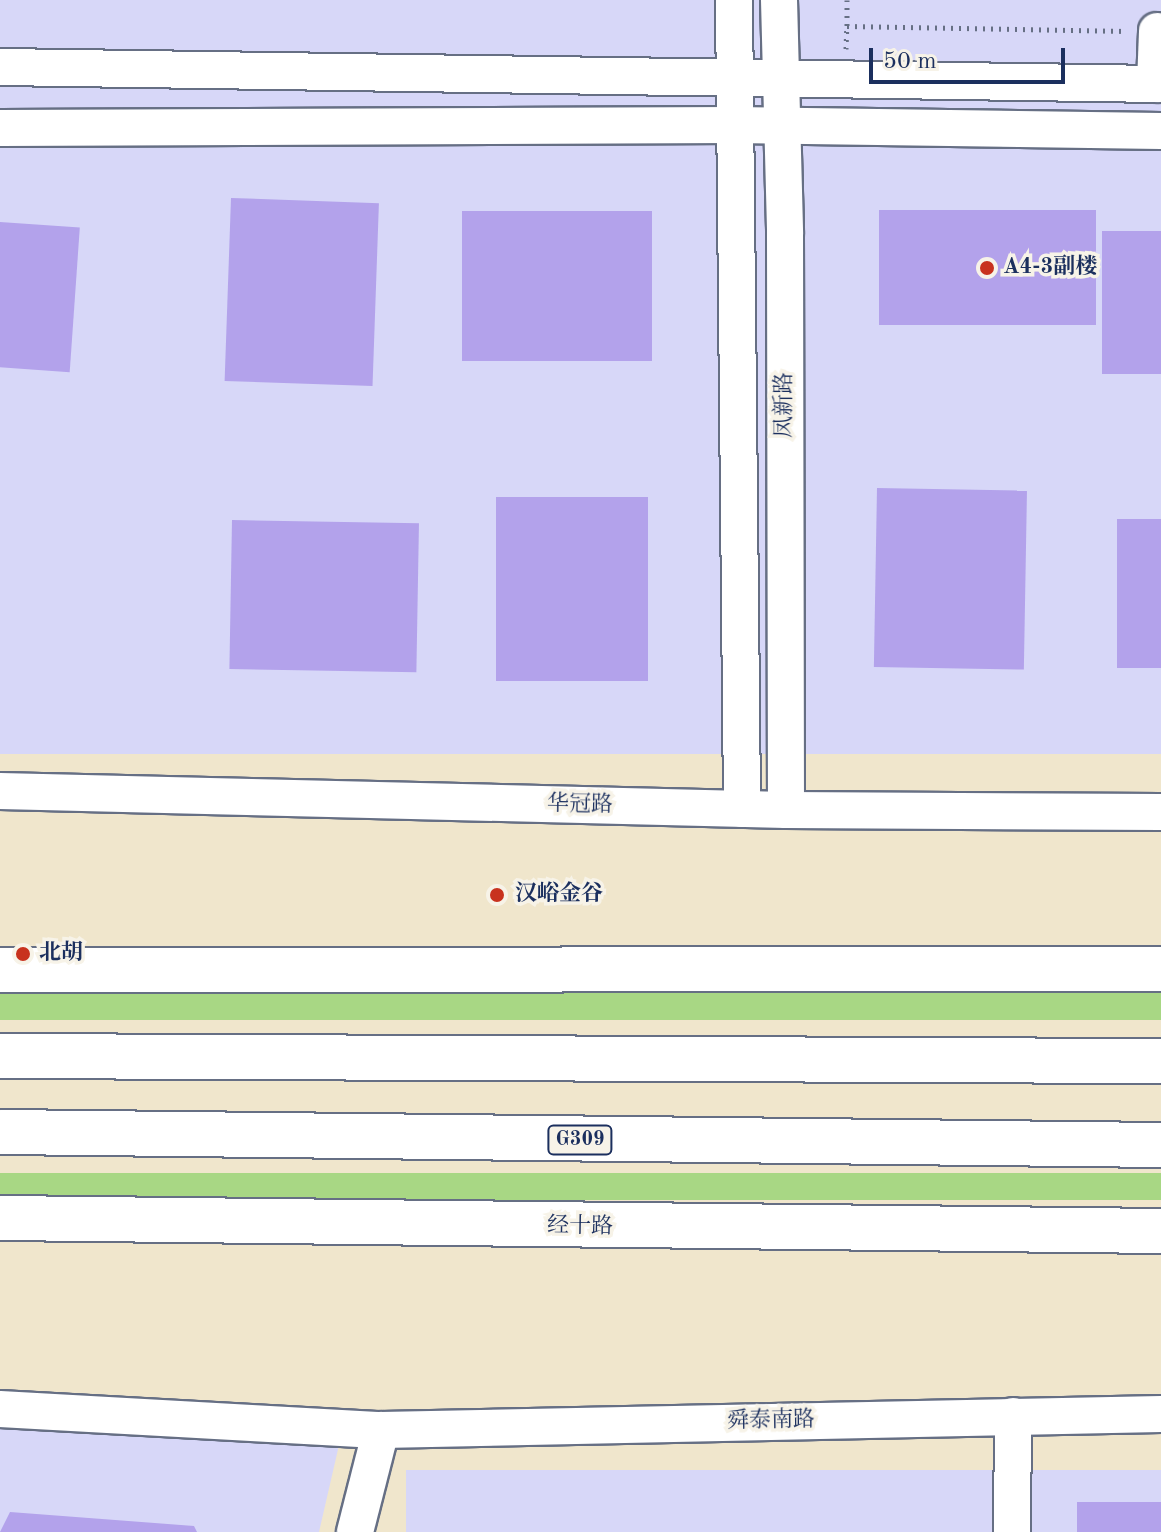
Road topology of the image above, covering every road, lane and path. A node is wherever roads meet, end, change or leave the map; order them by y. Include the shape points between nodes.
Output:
1 (734, 0) edge
2 (779, 0) edge
3 (847, 0) edge
4 (1157, 31) joint
5 (0, 67) edge
6 (734, 75) junction
7 (780, 79) junction
8 (1158, 84) edge
9 (734, 125) junction
10 (783, 127) junction
11 (0, 128) edge
12 (1161, 131) edge
13 (0, 791) edge
14 (742, 809) junction
15 (786, 810) junction
16 (1161, 812) edge
17 (1161, 969) edge
18 (0, 970) edge
19 (0, 1056) edge
20 (1161, 1061) edge
21 (0, 1132) edge
22 (1161, 1145) edge
23 (0, 1218) edge
24 (1161, 1231) edge
25 (0, 1409) edge
26 (1161, 1414) edge
27 (1013, 1416) junction
28 (381, 1430) junction
29 (355, 1532) edge
30 (1012, 1532) edge

1 - 6 street
2 - 7 street, 凤新路
3 - 4 path via 847,26
4 - 8 street
5 - 6 street
6 - 7 street
6 - 9 street
7 - 8 street
7 - 10 street, 凤新路
9 - 10 street
9 - 11 street
9 - 14 street
10 - 12 street
10 - 15 street, 凤新路
13 - 14 street, 华冠路
14 - 15 street, 华冠路
15 - 16 street, 华冠路
17 - 18 main road
19 - 20 main road
21 - 22 main road, G309
23 - 24 main road, 经十路
25 - 28 street, 舜泰南路
26 - 27 street, 舜泰南路
27 - 28 street, 舜泰南路
27 - 30 street
28 - 29 street

